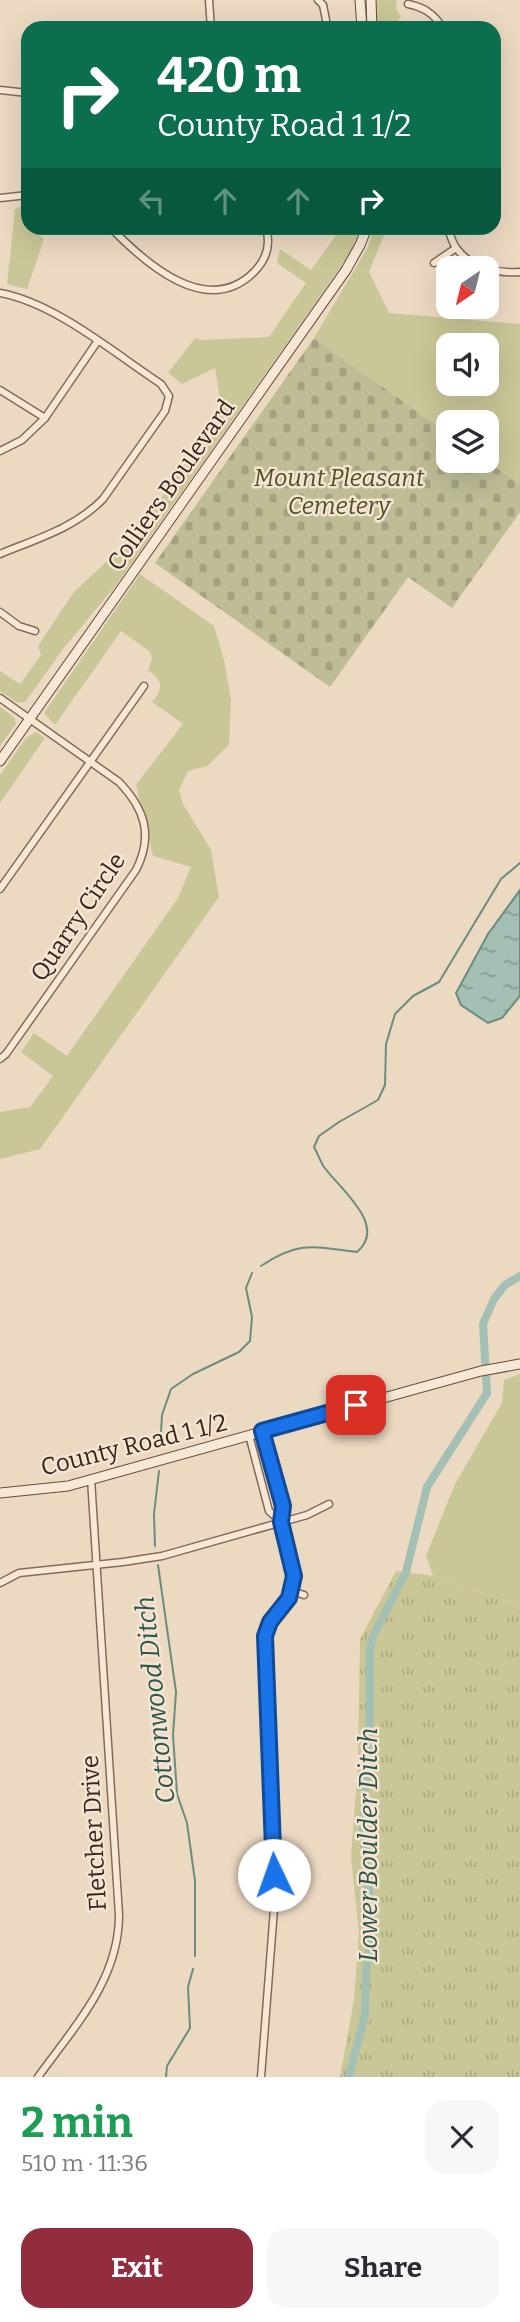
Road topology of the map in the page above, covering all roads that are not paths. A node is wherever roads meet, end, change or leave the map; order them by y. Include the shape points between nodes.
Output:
1 (209, 0) edge
2 (318, 0) edge
3 (359, 0) edge
4 (370, 0) edge
5 (408, 4) dead end
6 (326, 20) dead end
7 (210, 21) edge
8 (361, 21) edge
9 (372, 21) edge
10 (439, 21) edge
11 (0, 90) edge
12 (21, 92) edge
13 (21, 196) edge
14 (0, 198) edge
15 (119, 235) edge
16 (268, 235) edge
17 (364, 235) edge
18 (451, 235) edge
19 (456, 248) junction
20 (434, 263) dead end
21 (520, 272) edge
22 (0, 293) edge
23 (97, 342) junction
24 (0, 390) edge
25 (45, 418) junction
26 (0, 451) edge
27 (0, 554) edge
28 (0, 612) edge
29 (35, 631) dead end
30 (144, 686) dead end
31 (0, 698) edge
32 (30, 719) junction
33 (0, 761) edge
34 (91, 762) junction
35 (0, 889) edge
36 (0, 1059) edge
37 (520, 1364) edge
38 (262, 1431) junction
39 (249, 1435) junction
40 (91, 1479) junction
41 (0, 1493) edge
42 (330, 1504) dead end
43 (281, 1522) junction
44 (97, 1564) junction
45 (0, 1583) edge
46 (292, 1591) junction
47 (304, 1595) dead end
48 (38, 2077) edge
49 (261, 2077) edge

1 - 7 street
2 - 6 street
3 - 8 street
4 - 9 street
5 - 10 street via 421,7
11 - 12 street
13 - 14 street
15 - 16 street via 179,282 202,290 234,286 252,274 267,253
17 - 32 street, Colliers Boulevard via 346,270
18 - 19 street
19 - 20 street
19 - 21 street via 480,266
22 - 23 street via 44,307
23 - 25 street
23 - 27 street via 161,384 169,396 165,411 91,512
24 - 25 street
25 - 26 street via 22,440
28 - 29 street
30 - 34 street
31 - 32 street, Quarry Circle
32 - 33 street, Colliers Boulevard
32 - 34 street, Quarry Circle
34 - 35 street
34 - 36 street, Quarry Circle via 134,797 144,821 142,859
37 - 38 street, County Road 1 1/2
38 - 39 street, County Road 1 1/2
38 - 43 street via 283,1506
39 - 40 street, County Road 1 1/2
39 - 43 street via 270,1511
40 - 41 street, County Road 1 1/2
40 - 44 street, Fletcher Drive
42 - 43 street
43 - 44 street via 162,1556
43 - 46 street via 294,1572
44 - 45 street via 19,1573
44 - 48 street, Fletcher Drive via 118,1940 98,1993
46 - 47 street
46 - 49 street via 265,1636 275,1905

